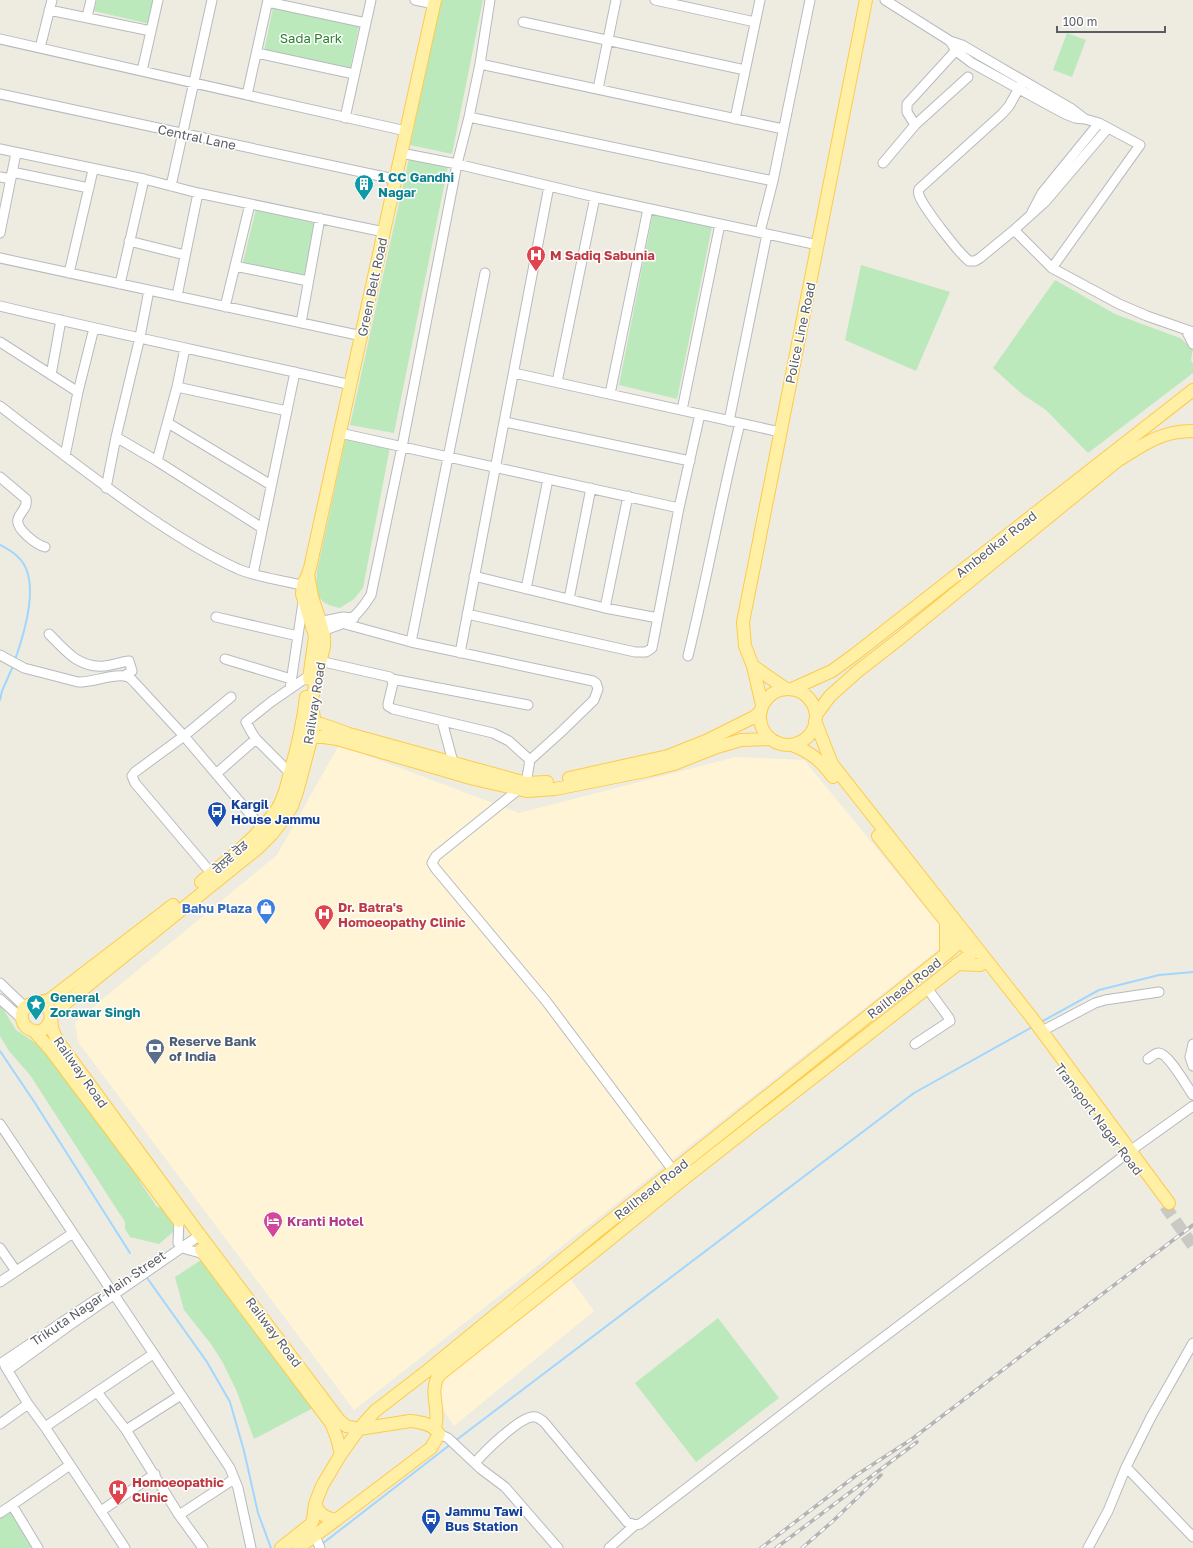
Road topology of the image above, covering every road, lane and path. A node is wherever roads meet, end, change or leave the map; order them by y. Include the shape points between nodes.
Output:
1 (52, 0) edge
2 (91, 0) edge
3 (158, 0) edge
4 (212, 0) edge
5 (371, 0) edge
6 (415, 0) edge
7 (490, 0) edge
8 (616, 0) edge
9 (655, 0) edge
10 (760, 0) edge
11 (810, 0) edge
12 (865, 0) edge
13 (885, 0) edge
14 (268, 1) edge
15 (435, 2) edge
16 (671, 2) edge
17 (49, 10) junction
18 (87, 17) junction
19 (523, 22) dead end
20 (756, 22) junction
21 (366, 23) junction
22 (151, 31) junction
23 (0, 39) edge
24 (608, 41) junction
25 (40, 48) junction
26 (959, 48) junction
27 (257, 53) junction
28 (480, 64) junction
29 (745, 70) junction
30 (142, 71) junction
31 (354, 74) junction
32 (968, 77) dead end
33 (193, 84) junction
34 (1021, 85) junction
35 (598, 89) junction
36 (0, 94) edge
37 (247, 95) junction
38 (469, 117) junction
39 (345, 118) junction
40 (735, 119) junction
41 (915, 125) junction
42 (1103, 125) junction
43 (783, 129) junction
44 (406, 131) junction
45 (184, 134) junction
46 (0, 149) edge
47 (16, 153) junction
48 (401, 153) junction
49 (883, 163) dead end
50 (456, 164) junction
51 (93, 170) junction
52 (12, 176) junction
53 (0, 177) edge
54 (394, 179) junction
55 (144, 180) junction
56 (773, 181) junction
57 (171, 186) junction
58 (549, 186) junction
59 (89, 188) junction
60 (198, 193) junction
61 (595, 197) junction
62 (250, 204) junction
63 (648, 209) junction
64 (320, 218) junction
65 (720, 224) junction
66 (1014, 230) junction
67 (384, 232) junction
68 (0, 233) edge
69 (764, 233) junction
70 (130, 241) junction
71 (818, 245) junction
72 (185, 255) junction
73 (0, 258) edge
74 (235, 266) junction
75 (1052, 268) junction
76 (69, 273) junction
77 (485, 273) dead end
78 (308, 281) junction
79 (120, 284) junction
80 (149, 290) junction
81 (177, 296) junction
82 (0, 306) edge
83 (225, 307) junction
84 (61, 320) junction
85 (300, 323) junction
86 (94, 328) junction
87 (1190, 331) edge
88 (362, 336) junction
89 (140, 337) junction
90 (0, 342) edge
91 (1193, 344) edge
92 (185, 348) junction
93 (295, 372) junction
94 (514, 373) junction
95 (51, 375) junction
96 (557, 382) junction
97 (351, 385) junction
98 (177, 387) junction
99 (1193, 390) edge
100 (78, 392) junction
101 (610, 394) junction
102 (0, 406) edge
103 (682, 410) junction
104 (287, 411) junction
105 (700, 414) junction
106 (729, 421) junction
107 (505, 422) junction
108 (168, 423) junction
109 (740, 423) junction
110 (1193, 431) edge
111 (780, 432) junction
112 (340, 433) junction
113 (116, 437) junction
114 (402, 447) junction
115 (65, 456) junction
116 (448, 457) junction
117 (157, 461) junction
118 (690, 461) junction
119 (496, 467) junction
120 (0, 477) edge
121 (548, 479) junction
122 (271, 485) junction
123 (106, 488) junction
124 (591, 488) junction
125 (628, 496) junction
126 (679, 508) junction
127 (262, 528) junction
128 (45, 547) dead end
129 (253, 574) junction
130 (308, 574) joint
131 (474, 576) junction
132 (306, 586) junction
133 (526, 589) junction
134 (569, 599) junction
135 (304, 600) junction
136 (605, 608) junction
137 (467, 614) junction
138 (216, 617) dead end
139 (354, 618) junction
140 (658, 618) junction
141 (344, 624) junction
142 (317, 627) junction
143 (49, 634) dead end
144 (298, 636) junction
145 (411, 642) junction
146 (460, 653) junction
147 (0, 655) edge
148 (688, 656) dead end
149 (226, 659) dead end
150 (316, 660) junction
151 (753, 666) junction
152 (310, 675) junction
153 (124, 676) junction
154 (291, 679) junction
155 (392, 679) junction
156 (290, 689) junction
157 (789, 689) junction
158 (231, 697) dead end
159 (528, 705) dead end
160 (762, 708) junction
161 (815, 718) junction
162 (308, 719) junction
163 (442, 721) junction
164 (306, 734) junction
165 (184, 736) junction
166 (256, 739) junction
167 (771, 739) junction
168 (792, 745) junction
169 (530, 760) junction
170 (453, 762) junction
171 (217, 773) junction
172 (290, 773) junction
173 (522, 786) junction
174 (262, 828) junction
175 (212, 874) junction
176 (946, 923) junction
177 (964, 938) junction
178 (974, 951) junction
179 (946, 954) junction
180 (957, 964) junction
181 (980, 965) junction
182 (0, 983) edge
183 (927, 988) junction
184 (1159, 992) dead end
185 (0, 999) edge
186 (41, 1002) junction
187 (25, 1007) junction
188 (51, 1015) junction
189 (22, 1019) junction
190 (1027, 1019) junction
191 (1039, 1030) junction
192 (34, 1031) junction
193 (915, 1044) dead end
194 (1193, 1044) edge
195 (1148, 1059) dead end
196 (1193, 1066) edge
197 (1193, 1095) edge
198 (1193, 1106) edge
199 (0, 1124) edge
200 (1128, 1153) junction
201 (677, 1176) junction
202 (1167, 1205) tunnel mouth
203 (179, 1220) junction
204 (73, 1233) junction
205 (195, 1235) junction
206 (591, 1237) junction
207 (180, 1245) junction
208 (0, 1248) edge
209 (599, 1248) junction
210 (204, 1254) junction
211 (16, 1271) junction
212 (0, 1282) edge
213 (113, 1292) junction
214 (1193, 1343) edge
215 (153, 1354) junction
216 (1, 1360) edge
217 (8, 1370) junction
218 (304, 1380) junction
219 (97, 1392) junction
220 (181, 1395) junction
221 (28, 1404) junction
222 (0, 1424) edge
223 (45, 1427) junction
224 (359, 1429) junction
225 (126, 1430) junction
226 (441, 1433) junction
227 (341, 1454) junction
228 (475, 1462) junction
229 (70, 1465) junction
230 (1126, 1467) junction
231 (155, 1474) junction
232 (234, 1479) junction
233 (315, 1504) junction
234 (12, 1505) junction
235 (101, 1511) junction
236 (0, 1514) edge
237 (179, 1515) junction
238 (336, 1520) junction
239 (635, 1525) junction
240 (315, 1537) edge
241 (1193, 1537) edge
242 (290, 1546) edge
243 (38, 1548) edge
244 (125, 1548) edge
245 (203, 1548) edge
246 (251, 1548) edge
247 (558, 1548) edge
248 (609, 1548) edge
249 (1088, 1548) edge

1 - 17 street
2 - 18 street
3 - 22 street
4 - 33 street
5 - 21 street
6 - 15 street
7 - 28 street
8 - 24 street
9 - 16 street
10 - 20 street
11 - 43 street
12 - 71 main road, Police Line Road
13 - 26 street
14 - 21 street
14 - 27 street
15 - 44 main road, Green Belt Road
16 - 20 street
17 - 18 street
17 - 25 street
18 - 22 street
19 - 24 street
20 - 29 street
21 - 31 street
22 - 30 street
23 - 25 street
24 - 29 street
24 - 35 street
25 - 30 street
26 - 34 street
26 - 41 street via 907,104 907,112
27 - 31 street
27 - 37 street
28 - 35 street
28 - 38 street
29 - 40 street
30 - 33 street
31 - 39 street
32 - 41 street
33 - 37 street
33 - 45 street
34 - 42 street via 1076,111 1085,119
34 - 66 street via 1002,114 919,189 918,193 938,224 969,261 980,258
35 - 40 street
36 - 45 street, Central Lane
37 - 39 street
38 - 50 street
38 - 56 street
39 - 44 street
40 - 43 street
41 - 49 street
42 - 66 street via 1045,202
42 - 75 street via 1140,145
43 - 56 street
44 - 48 main road, Green Belt Road
45 - 54 street, Central Lane
45 - 57 street
46 - 47 street
47 - 51 street
47 - 52 street
48 - 50 street
48 - 54 main road, Green Belt Road
50 - 58 street
50 - 114 street
51 - 55 street
51 - 59 street
52 - 53 street
52 - 59 street
52 - 68 street
54 - 67 main road, Green Belt Road
55 - 57 street
55 - 70 street
56 - 69 street
57 - 60 street
58 - 61 street
58 - 94 street
59 - 76 street
60 - 62 street
60 - 72 street
61 - 63 street
61 - 96 street
62 - 64 street
62 - 74 street
63 - 65 street
63 - 101 street
64 - 67 street
64 - 78 street
65 - 69 street
65 - 103 street
66 - 75 street
67 - 88 main road, Green Belt Road
69 - 71 street
69 - 106 street
70 - 72 street
70 - 79 street
71 - 111 main road, Police Line Road
72 - 81 street
73 - 76 street
74 - 78 street
74 - 83 street
75 - 87 street via 1119,304
76 - 79 street
77 - 116 street
78 - 85 street
79 - 80 street
80 - 81 street
80 - 89 street
81 - 83 street
82 - 84 street
83 - 85 street
84 - 86 street
84 - 95 street
85 - 88 street
86 - 89 street
86 - 100 street
87 - 91 street
88 - 97 main road, Green Belt Road
89 - 92 street
89 - 113 street
90 - 95 street
92 - 93 street
92 - 98 street
93 - 97 street
93 - 104 street
94 - 96 street
94 - 107 street
95 - 100 street
96 - 101 street
97 - 112 main road, Green Belt Road
98 - 104 street
98 - 108 street
99 - 157 main road, Ambedkar Road via 854,655 832,671
100 - 115 street
101 - 103 street
102 - 115 street
103 - 105 street
104 - 122 street
105 - 106 street
105 - 118 street
106 - 109 street
107 - 118 street
107 - 119 street
108 - 117 street
108 - 122 street
109 - 111 street
109 - 148 street
110 - 161 main road via 1158,437 1117,461 858,671 830,696
111 - 151 main road, Police Line Road via 744,622 745,646
112 - 114 street
112 - 130 main road, Green Belt Road
113 - 117 street
113 - 123 street
114 - 116 street
114 - 139 street via 370,595
115 - 123 street
116 - 119 street
116 - 145 street
117 - 127 street
118 - 126 street
119 - 121 street
119 - 131 street
120 - 128 street via 26,499 26,506 18,518 19,526 36,544
121 - 124 street
121 - 133 street
122 - 127 street
123 - 129 street via 191,543 238,569
124 - 125 street
124 - 134 street
125 - 126 street
125 - 136 street
126 - 140 street
127 - 129 street
129 - 132 street
130 - 132 main road, Railway Road
131 - 133 street
131 - 137 street
132 - 135 main road
132 - 142 main road, Railway Road
133 - 134 street
134 - 136 street
135 - 142 main road
135 - 144 street
136 - 140 street
137 - 140 street via 642,652 652,648
137 - 146 street
138 - 144 street
139 - 141 street
139 - 142 street via 343,617
141 - 142 street
141 - 145 street
142 - 150 main road, Railway Road via 324,646
143 - 153 street via 82,663 100,666 127,661 131,666 131,672
144 - 154 street
145 - 146 street
146 - 169 street via 593,681 597,684 594,700
147 - 153 street via 24,668 78,682
149 - 154 street
150 - 152 main road
150 - 155 street
150 - 162 main road, Railway Road
151 - 157 main road
151 - 160 main road, Police Line Road
152 - 156 street
152 - 162 main road
153 - 165 street via 135,683
154 - 156 street
155 - 159 street
155 - 163 street via 388,704 390,708
156 - 166 street via 247,720 247,726
157 - 160 main road via 770,695
157 - 161 main road via 805,695 813,705
158 - 165 street
160 - 167 main road via 760,719 763,731
160 - 173 main road via 747,721 668,756
161 - 168 main road via 809,736
161 - 177 main road via 832,764
162 - 164 main road, Railway Road
162 - 170 main road via 349,734
163 - 169 street via 493,733 509,741
163 - 170 street
164 - 172 main road, ਰੇਲਵੇ ਰੋਡ
164 - 173 main road, Railway Road via 337,739 474,779
164 - 188 main road, Railway Road via 297,792 284,820 272,834
165 - 171 street
165 - 175 street via 132,776 135,784
166 - 171 street
166 - 172 street
167 - 168 main road via 783,745
167 - 173 main road, Railway Road via 742,740 674,764 555,789 527,791
168 - 176 main road via 809,752 824,765
169 - 173 street
170 - 173 main road
171 - 174 street
172 - 174 main road, ਰੇਲਵੇ ਰੋਡ via 276,811
173 - 201 street via 436,856 432,863 546,1001
174 - 175 main road, ਰੇਲਵੇ ਰੋਡ
175 - 186 main road, ਰੇਲਵੇ ਰੋਡ via 49,1000
176 - 177 main road
176 - 179 main road
177 - 178 main road
177 - 179 main road, Railhead Road
178 - 180 main road, Railhead Road
178 - 181 main road
178 - 190 main road
179 - 201 main road, Railhead Road
180 - 181 main road
180 - 183 main road, Railhead Road
181 - 190 main road
182 - 187 street
183 - 193 street via 950,1021
183 - 201 main road, Railhead Road
184 - 191 street via 1095,1003
185 - 189 street
186 - 187 main road via 34,1002
186 - 188 main road
187 - 189 main road via 22,1010
188 - 192 main road via 45,1029
188 - 205 main road, Railway Road via 52,1029 57,1040
189 - 192 main road via 26,1028
190 - 191 main road, Transport Nagar Road
191 - 200 main road, Transport Nagar Road
192 - 203 main road
194 - 196 street via 1190,1057
195 - 197 street via 1161,1053 1172,1064
198 - 200 street
199 - 204 street
200 - 202 main road, Transport Nagar Road
200 - 239 street via 823,1383 644,1522
201 - 206 main road, Railhead Road
201 - 209 main road, Railhead Road
203 - 205 main road
203 - 207 street
204 - 211 street
204 - 213 street
205 - 207 street, Trikuta Nagar Main Street
205 - 210 main road
205 - 218 main road, Railway Road
206 - 209 main road
206 - 224 main road, Railhead Road via 375,1411
207 - 210 street
207 - 213 street, Trikuta Nagar Main Street
208 - 211 street
209 - 226 main road, Railhead Road via 439,1375 434,1386 434,1396
210 - 218 main road
211 - 212 street
213 - 215 street
213 - 216 street, Trikuta Nagar Main Street
213 - 217 street
214 - 230 street via 1161,1396
215 - 219 street
215 - 220 street
216 - 217 street
217 - 221 street
218 - 224 main road, Railway Road via 339,1420 346,1426
218 - 227 main road via 331,1423 338,1438
219 - 223 street
219 - 225 street
220 - 225 street
220 - 232 street via 222,1454
221 - 222 street
221 - 223 street
223 - 229 street
224 - 226 main road via 410,1421
224 - 227 main road, Railhead Road
225 - 231 street
226 - 228 street
226 - 238 main road via 422,1456
227 - 233 main road, Railhead Road via 322,1486
228 - 239 street via 520,1422 532,1417 539,1418 617,1512 627,1522
228 - 247 street via 505,1487
229 - 234 street
229 - 235 street
230 - 241 street
230 - 249 street via 1108,1511
231 - 235 street
231 - 237 street
232 - 237 street
232 - 246 street
233 - 238 main road via 323,1517
233 - 240 main road, Railhead Road
234 - 236 street
234 - 243 street
235 - 244 street
237 - 245 street
238 - 240 main road
239 - 248 street
240 - 242 main road

